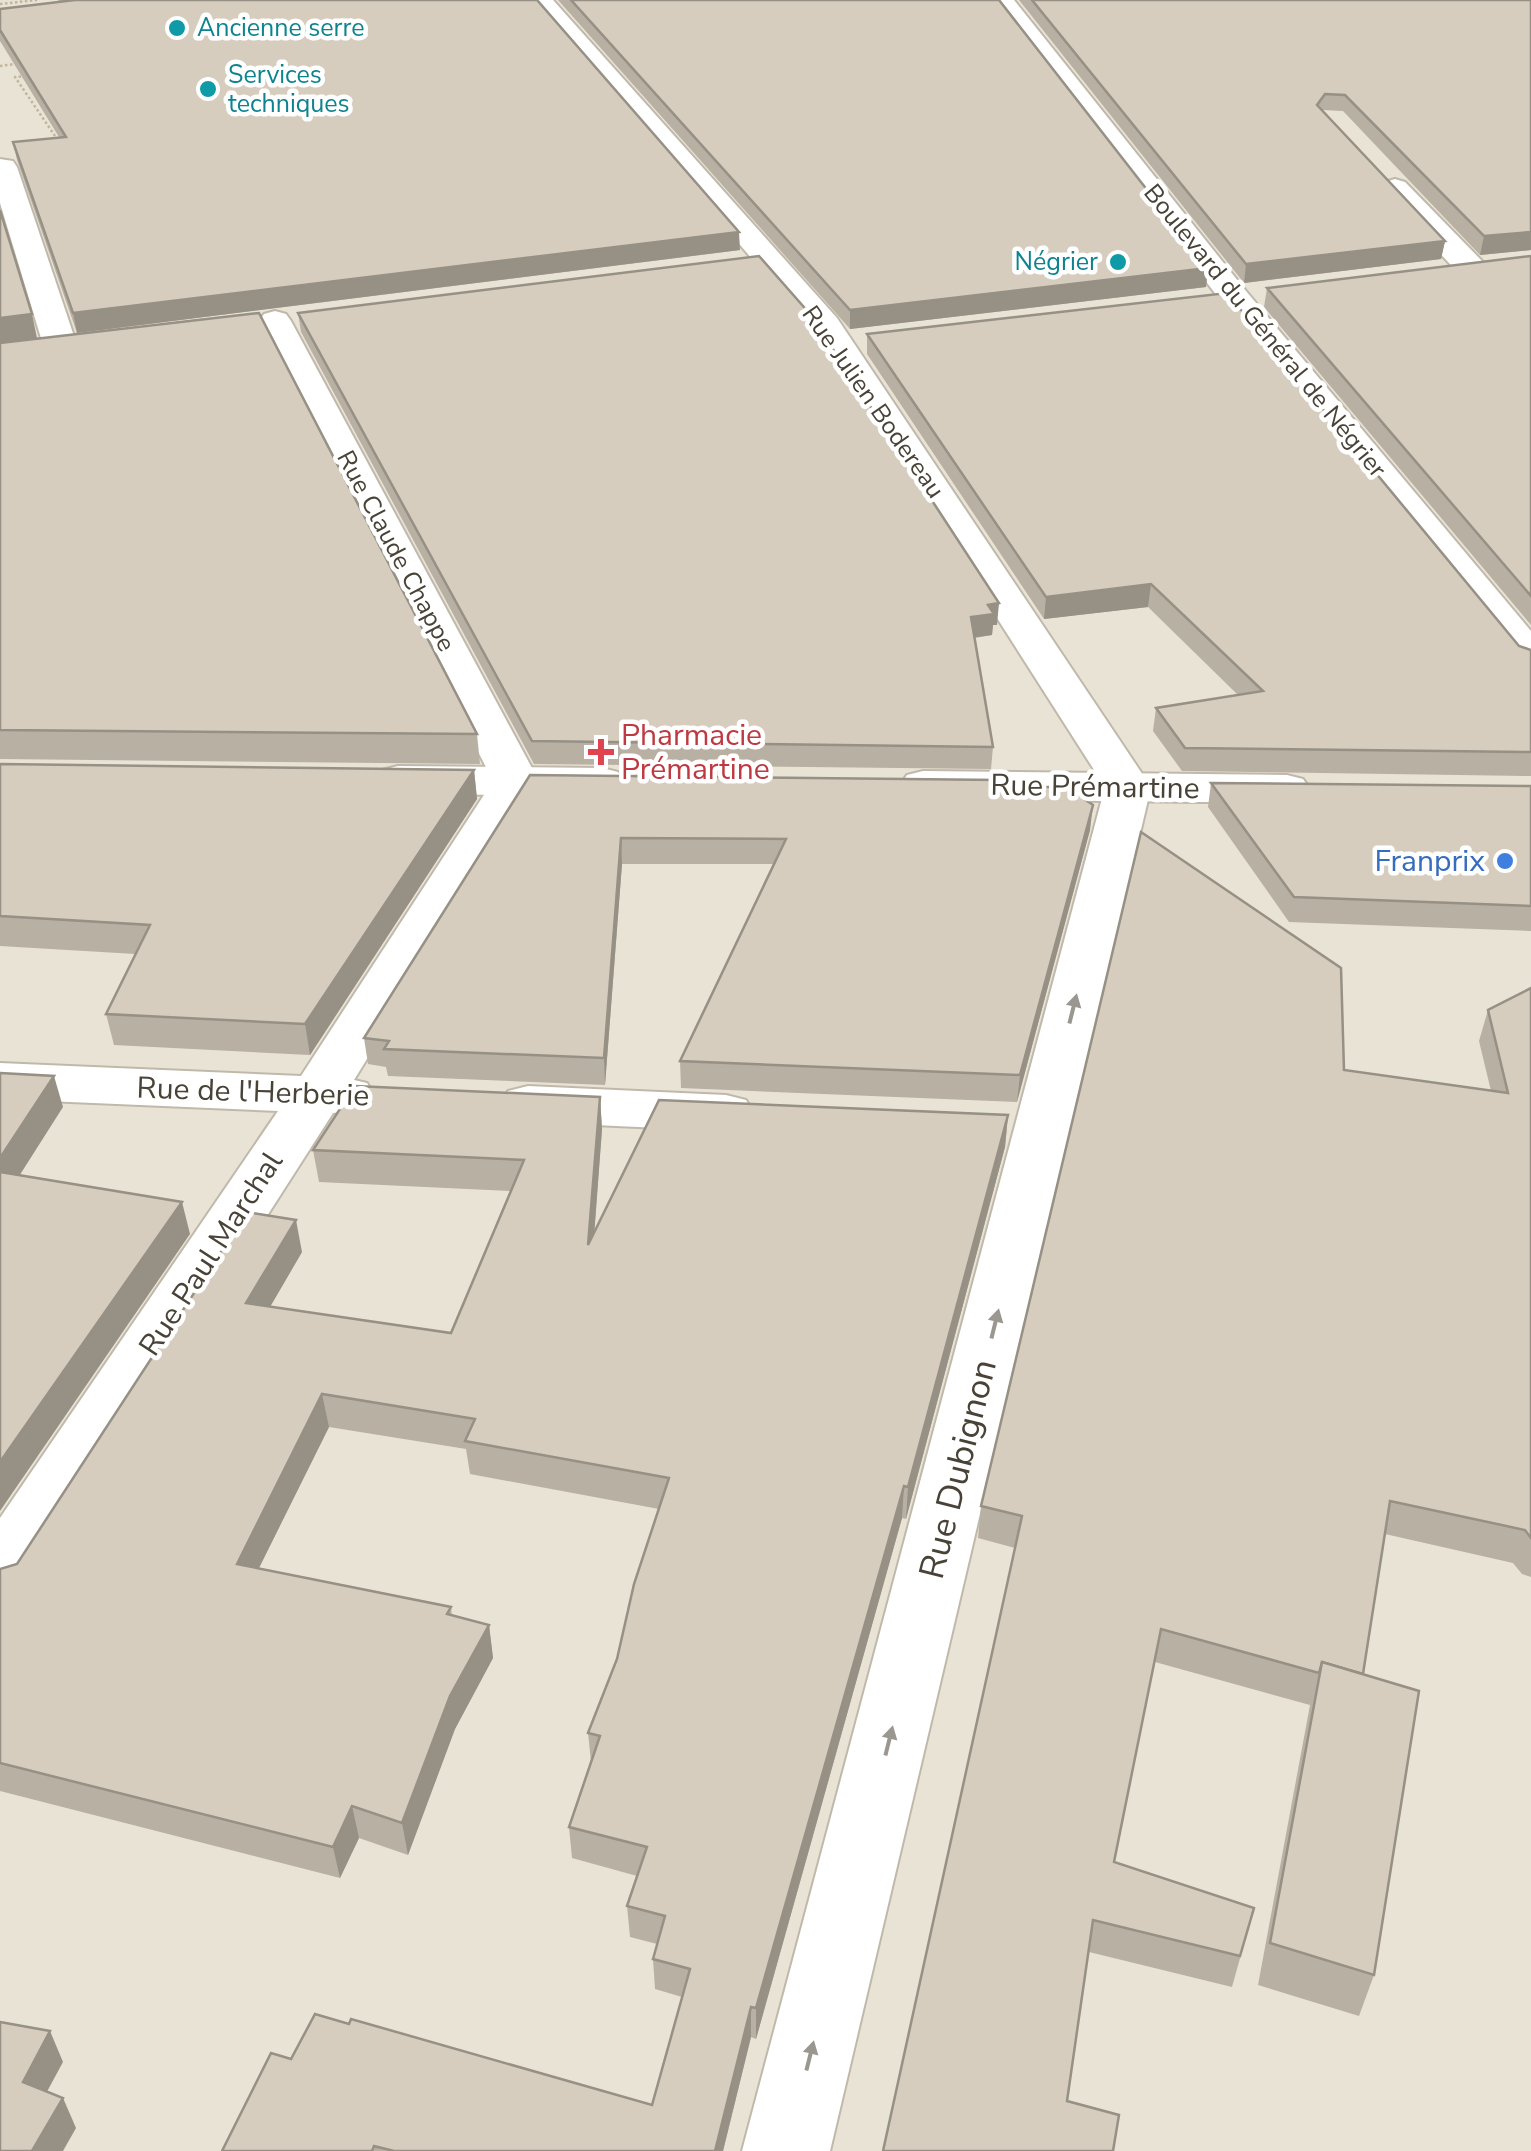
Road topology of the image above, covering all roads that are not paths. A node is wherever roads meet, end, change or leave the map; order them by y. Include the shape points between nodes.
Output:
1 (541, 0) edge
2 (1003, 0) edge
3 (1027, 1) edge
4 (1370, 161) edge
5 (4, 167) dead end
6 (766, 260) junction
7 (730, 264) edge
8 (1511, 265) edge
9 (1472, 269) junction
10 (1434, 274) edge
11 (314, 316) edge
12 (881, 339) edge
13 (100, 343) edge
14 (838, 344) junction
15 (1531, 658) edge
16 (357, 780) edge
17 (516, 781) junction
18 (648, 782) edge
19 (882, 784) edge
20 (1128, 787) junction
21 (1324, 790) edge
22 (0, 1081) edge
23 (318, 1095) junction
24 (394, 1098) edge
25 (473, 1101) edge
26 (768, 1114) edge
27 (0, 1574) edge
28 (786, 2151) edge

1 - 6 street, Rue Julien Bodereau
2 - 3 street
2 - 15 street, Boulevard du Général de Négrier
4 - 9 street
5 - 13 street via 46,350
6 - 7 street
6 - 14 street, Rue Julien Bodereau
8 - 9 street
9 - 10 street
11 - 17 street, Rue Claude Chappe via 257,324
12 - 14 street
14 - 20 street, Rue Julien Bodereau
16 - 17 street
17 - 18 street
17 - 23 street, Rue Paul Marchal
19 - 20 street, Rue Prémartine
20 - 21 street, Rue Prémartine
28 -> 20 street, Rue Dubignon via 1015,1125
22 - 23 street, Rue de l'Herberie
23 - 24 street, Rue de l'Herberie
23 - 27 street, Rue Paul Marchal
25 - 26 street

